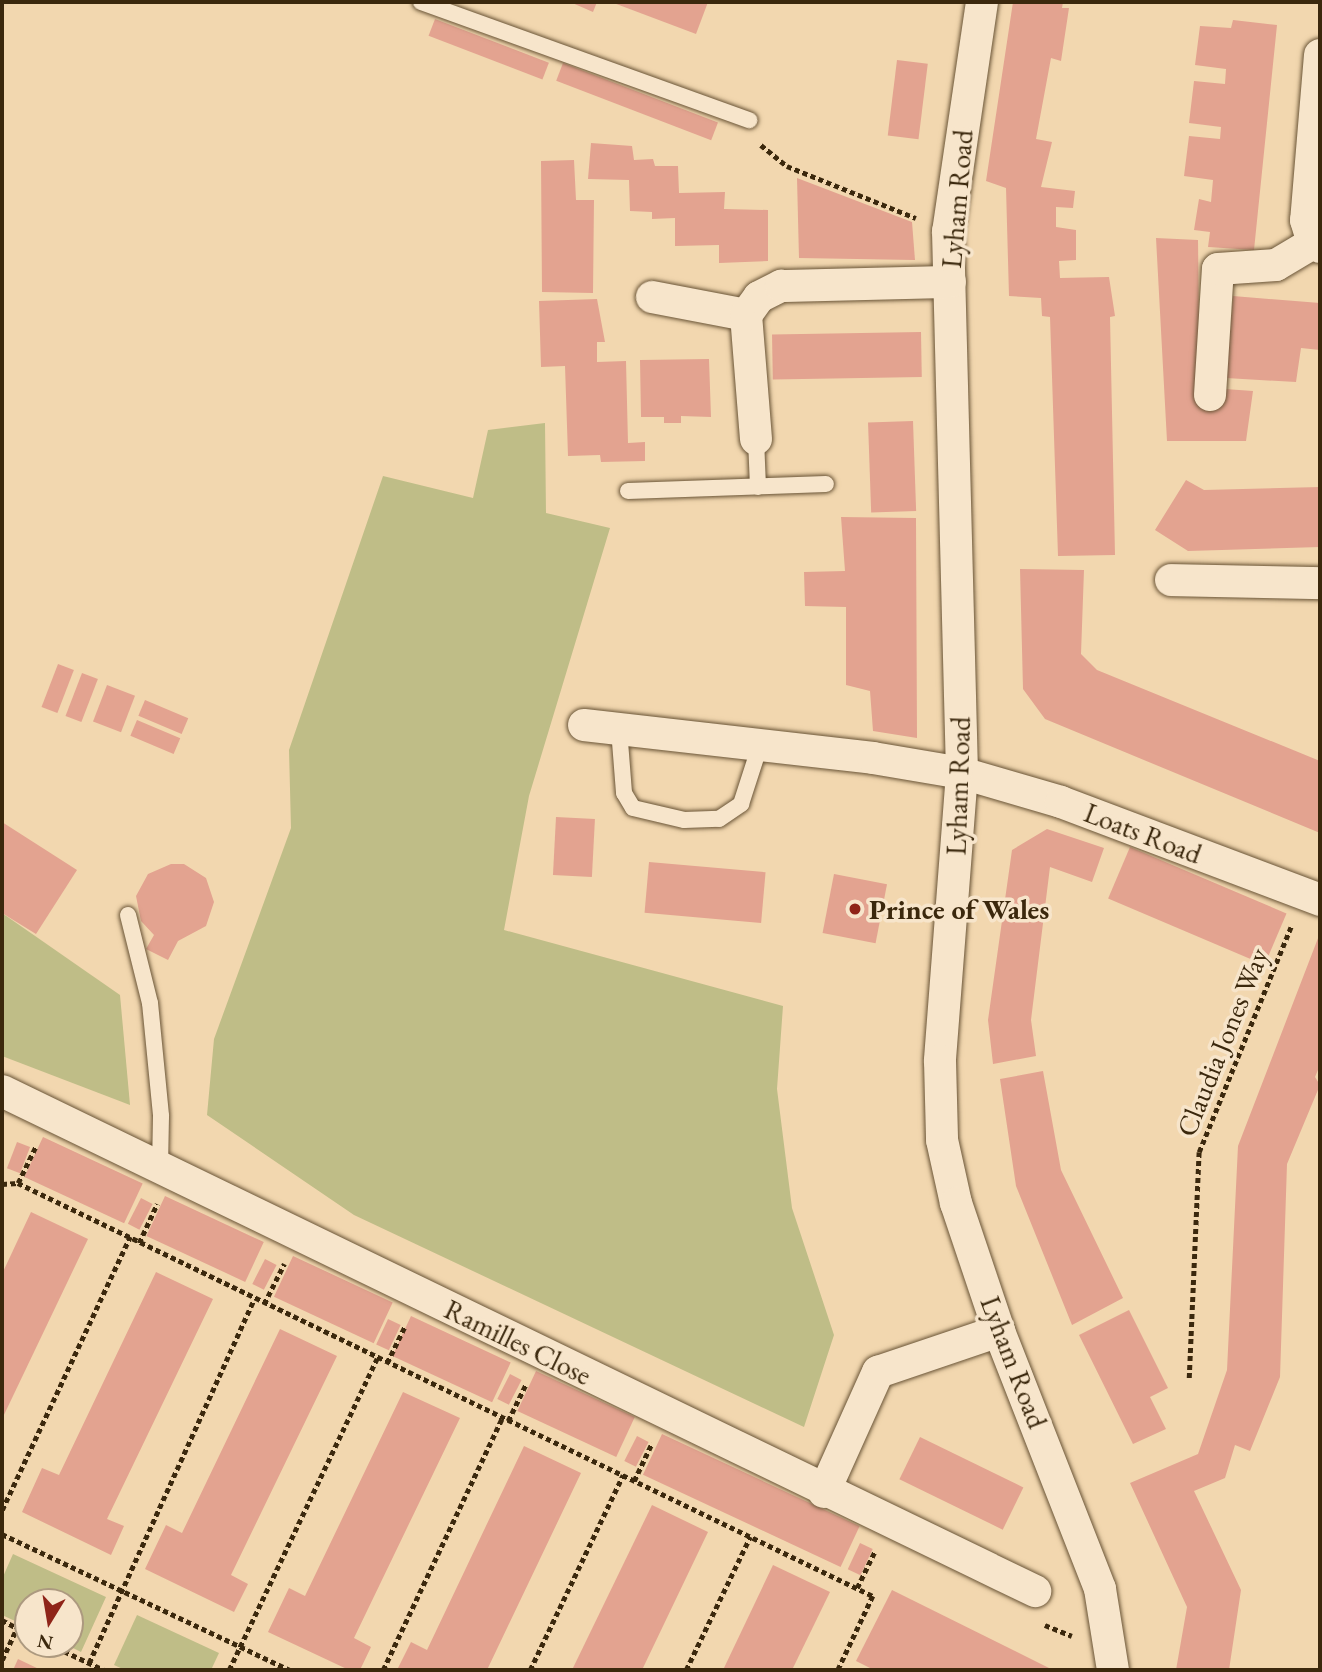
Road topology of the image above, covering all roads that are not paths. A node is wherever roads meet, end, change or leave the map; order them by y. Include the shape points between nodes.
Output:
1 (421, 2) edge
2 (982, 2) edge
3 (1320, 55) edge
4 (749, 120) dead end
5 (1317, 245) edge
6 (950, 282) junction
7 (652, 297) dead end
8 (746, 315) junction
9 (1210, 395) dead end
10 (756, 439) joint
11 (826, 484) dead end
12 (758, 487) junction
13 (628, 491) dead end
14 (1171, 580) dead end
15 (1320, 583) edge
16 (584, 725) dead end
17 (618, 729) junction
18 (760, 745) junction
19 (962, 773) junction
20 (1313, 897) edge
21 (128, 915) dead end
22 (2, 1091) edge
23 (166, 1172) junction
24 (999, 1331) junction
25 (824, 1492) junction
26 (1035, 1591) road end
27 (1113, 1670) edge

1 - 4 lane
2 - 6 street, Lyham Road via 948,231
3 - 5 street via 1306,220
5 - 9 street via 1276,265 1218,269
6 - 8 street via 781,286 759,297
6 - 19 street, Lyham Road
7 - 8 street
8 - 10 street
10 - 12 lane
11 - 12 lane
12 - 13 lane
14 - 15 street
16 - 17 street, Loats Road
17 - 18 street, Loats Road
17 - 18 lane via 624,793 632,808 684,820 719,819 741,804
18 - 19 street, Loats Road
19 - 20 street, Loats Road via 1061,802
19 - 24 street, Lyham Road via 940,1061 942,1140 956,1203
21 - 23 lane via 150,1003
22 - 23 street, Ramilles Close
23 - 25 street, Ramilles Close
24 - 25 street via 878,1372
24 - 27 street, Lyham Road via 1100,1589
25 - 26 street, Ramilles Close

